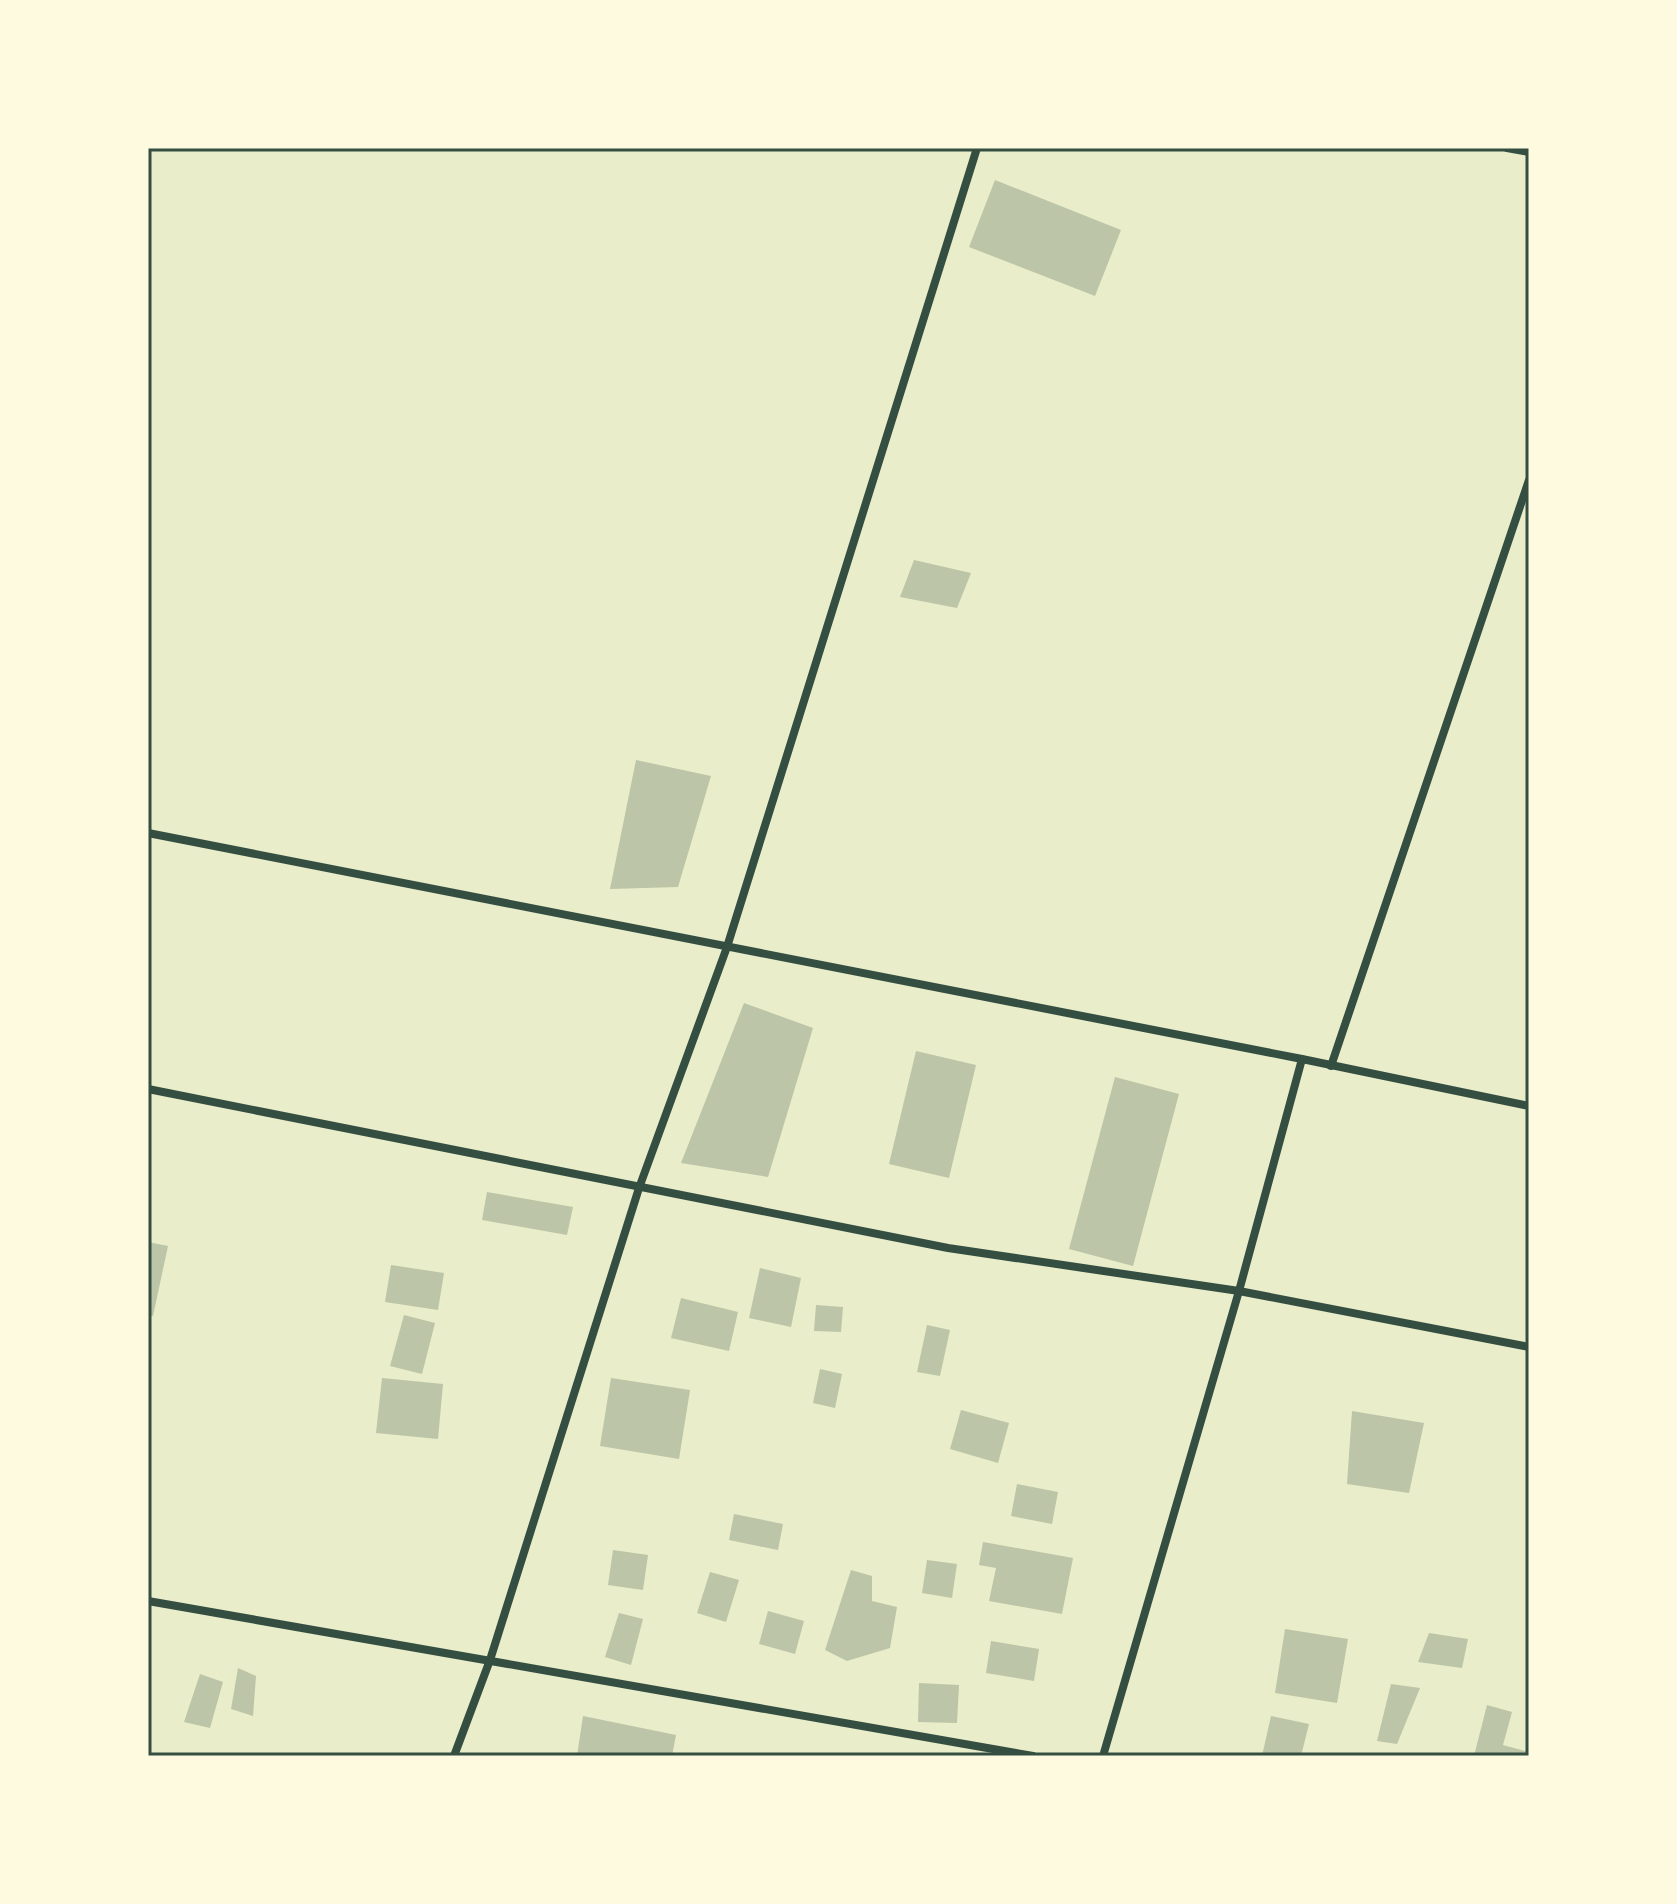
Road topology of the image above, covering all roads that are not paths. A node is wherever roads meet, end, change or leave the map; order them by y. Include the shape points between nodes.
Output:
1 (977, 148) edge
2 (1507, 148) edge
3 (1529, 152) edge
4 (1529, 480) edge
5 (148, 833) edge
6 (727, 947) junction
7 (1302, 1059) junction
8 (1331, 1066) junction
9 (148, 1089) edge
10 (1529, 1106) edge
11 (639, 1188) junction
12 (1239, 1291) junction
13 (1529, 1347) edge
14 (148, 1601) edge
15 (490, 1660) junction
16 (454, 1756) edge
17 (1033, 1756) edge
18 (1103, 1756) edge

1 - 6 street
2 - 3 street
4 - 8 street
5 - 6 street
6 - 7 street
6 - 11 street
7 - 8 street
7 - 12 street
8 - 10 street
9 - 11 street
11 - 12 street via 948,1248
11 - 15 street
12 - 13 street
12 - 18 street
14 - 15 street
15 - 16 street
15 - 17 street

